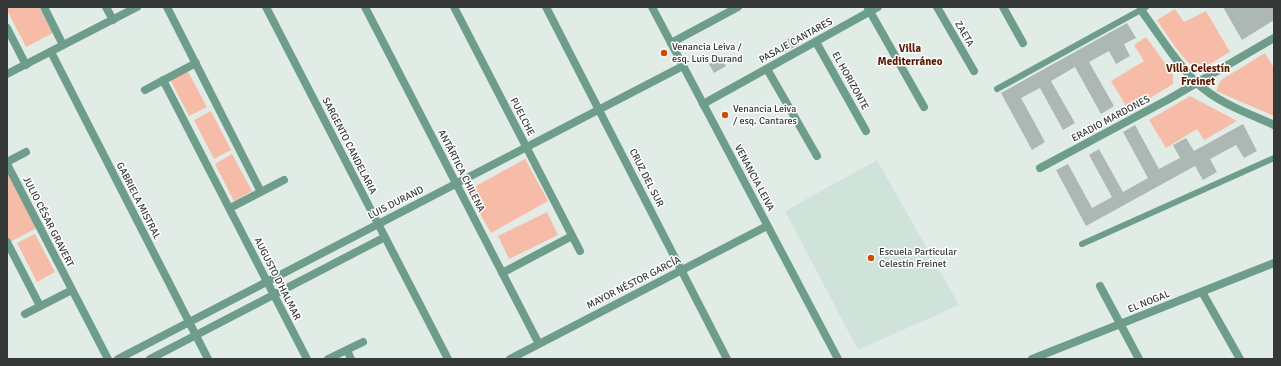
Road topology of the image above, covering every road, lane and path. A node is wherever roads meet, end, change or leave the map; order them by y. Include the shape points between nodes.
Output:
1 (44, 7) edge
2 (106, 7) edge
3 (138, 7) edge
4 (167, 7) edge
5 (266, 7) edge
6 (365, 7) edge
7 (454, 7) edge
8 (546, 7) edge
9 (652, 7) edge
10 (738, 7) edge
11 (878, 7) edge
12 (937, 7) edge
13 (1003, 7) edge
14 (1144, 8) edge
15 (869, 9) edge
16 (113, 20) junction
17 (7, 28) edge
18 (1274, 38) edge
19 (816, 42) junction
20 (671, 43) junction
21 (1023, 43) dead end
22 (63, 45) junction
23 (50, 52) junction
24 (196, 63) junction
25 (26, 65) junction
26 (683, 66) junction
27 (767, 69) junction
28 (974, 71) dead end
29 (7, 74) edge
30 (164, 80) junction
31 (1197, 83) junction
32 (997, 89) dead end
33 (145, 90) dead end
34 (703, 104) junction
35 (924, 107) dead end
36 (599, 110) junction
37 (1274, 125) edge
38 (866, 131) dead end
39 (527, 147) junction
40 (26, 152) dead end
41 (816, 156) dead end
42 (1274, 158) edge
43 (7, 163) edge
44 (1040, 168) dead end
45 (284, 180) dead end
46 (456, 184) junction
47 (261, 192) junction
48 (230, 208) junction
49 (378, 224) junction
50 (767, 226) junction
51 (572, 236) junction
52 (385, 237) junction
53 (7, 242) edge
54 (1082, 244) dead end
55 (580, 251) dead end
56 (1274, 263) edge
57 (681, 270) junction
58 (502, 273) junction
59 (267, 282) junction
60 (1100, 286) dead end
61 (72, 290) junction
62 (1202, 292) junction
63 (274, 294) junction
64 (40, 306) junction
65 (25, 314) dead end
66 (190, 322) junction
67 (1120, 324) junction
68 (196, 335) junction
69 (363, 342) dead end
70 (539, 344) junction
71 (347, 350) junction
72 (1037, 358) edge
73 (108, 359) edge
74 (118, 359) edge
75 (150, 359) edge
76 (208, 359) edge
77 (307, 359) edge
78 (328, 359) edge
79 (351, 359) edge
80 (448, 359) edge
81 (510, 359) edge
82 (727, 359) edge
83 (838, 359) edge
84 (1139, 359) edge
85 (1240, 359) edge

1 - 22 street
2 - 16 street
3 - 16 street
4 - 24 street
5 - 49 street, SARGENTO CANDELARIA
6 - 46 street, ANTÁRTICA CHILENA
7 - 39 street, PUELCHE
8 - 36 street, CRUZ DEL SUR
9 - 20 street, VENANCIA LEIVA
10 - 20 street
11 - 15 street, PASAJE CANTARES
12 - 28 street, ZAETA
13 - 21 street
14 - 31 street via 1182,66
14 - 32 lane
15 - 19 street, PASAJE CANTARES
15 - 35 street
16 - 22 street
17 - 25 street
18 - 31 street, ERADIO MARDONES
19 - 27 street, PASAJE CANTARES
19 - 38 street, EL HORIZONTE
20 - 26 street, VENANCIA LEIVA
22 - 23 street
23 - 25 street
23 - 66 street, GABRIELA MISTRAL
24 - 30 street
24 - 47 street
25 - 29 street
26 - 34 street, VENANCIA LEIVA
26 - 36 street, LUIS DURAND
27 - 34 street, PASAJE CANTARES
27 - 41 street
30 - 33 street
30 - 48 street, AUGUSTO D'HALMAR
31 - 37 street via 1232,106
31 - 44 street, ERADIO MARDONES
34 - 50 street, VENANCIA LEIVA
36 - 39 street, LUIS DURAND
36 - 57 street, CRUZ DEL SUR
39 - 46 street, LUIS DURAND
39 - 51 street, PUELCHE
40 - 43 street, JULIO CÉSAR GRAVERT
42 - 54 lane
43 - 61 street, JULIO CÉSAR GRAVERT
45 - 47 street
46 - 49 street, LUIS DURAND
46 - 58 street, ANTÁRTICA CHILENA
47 - 48 street
48 - 59 street, AUGUSTO D'HALMAR
49 - 52 street, SARGENTO CANDELARIA
49 - 59 street, LUIS DURAND
50 - 57 street, MAYOR NÉSTOR GARCÍA
50 - 83 street, VENANCIA LEIVA
51 - 55 street, PUELCHE
51 - 58 street
52 - 63 street
52 - 80 street, SARGENTO CANDELARIA
53 - 64 street
56 - 62 street, EL NOGAL
57 - 70 street, MAYOR NÉSTOR GARCÍA
57 - 82 street, CRUZ DEL SUR
58 - 70 street, ANTÁRTICA CHILENA
59 - 63 street, AUGUSTO D'HALMAR
59 - 66 street, LUIS DURAND
60 - 67 street
61 - 64 street
61 - 73 street, JULIO CÉSAR GRAVERT
62 - 67 street, EL NOGAL
62 - 85 street
63 - 68 street
63 - 77 street, AUGUSTO D'HALMAR
64 - 65 street
66 - 68 street, GABRIELA MISTRAL
66 - 74 street, LUIS DURAND
67 - 72 street, EL NOGAL
67 - 84 street
68 - 75 street
68 - 76 street, GABRIELA MISTRAL
69 - 71 street
70 - 81 street, MAYOR NÉSTOR GARCÍA
71 - 78 street
71 - 79 street

